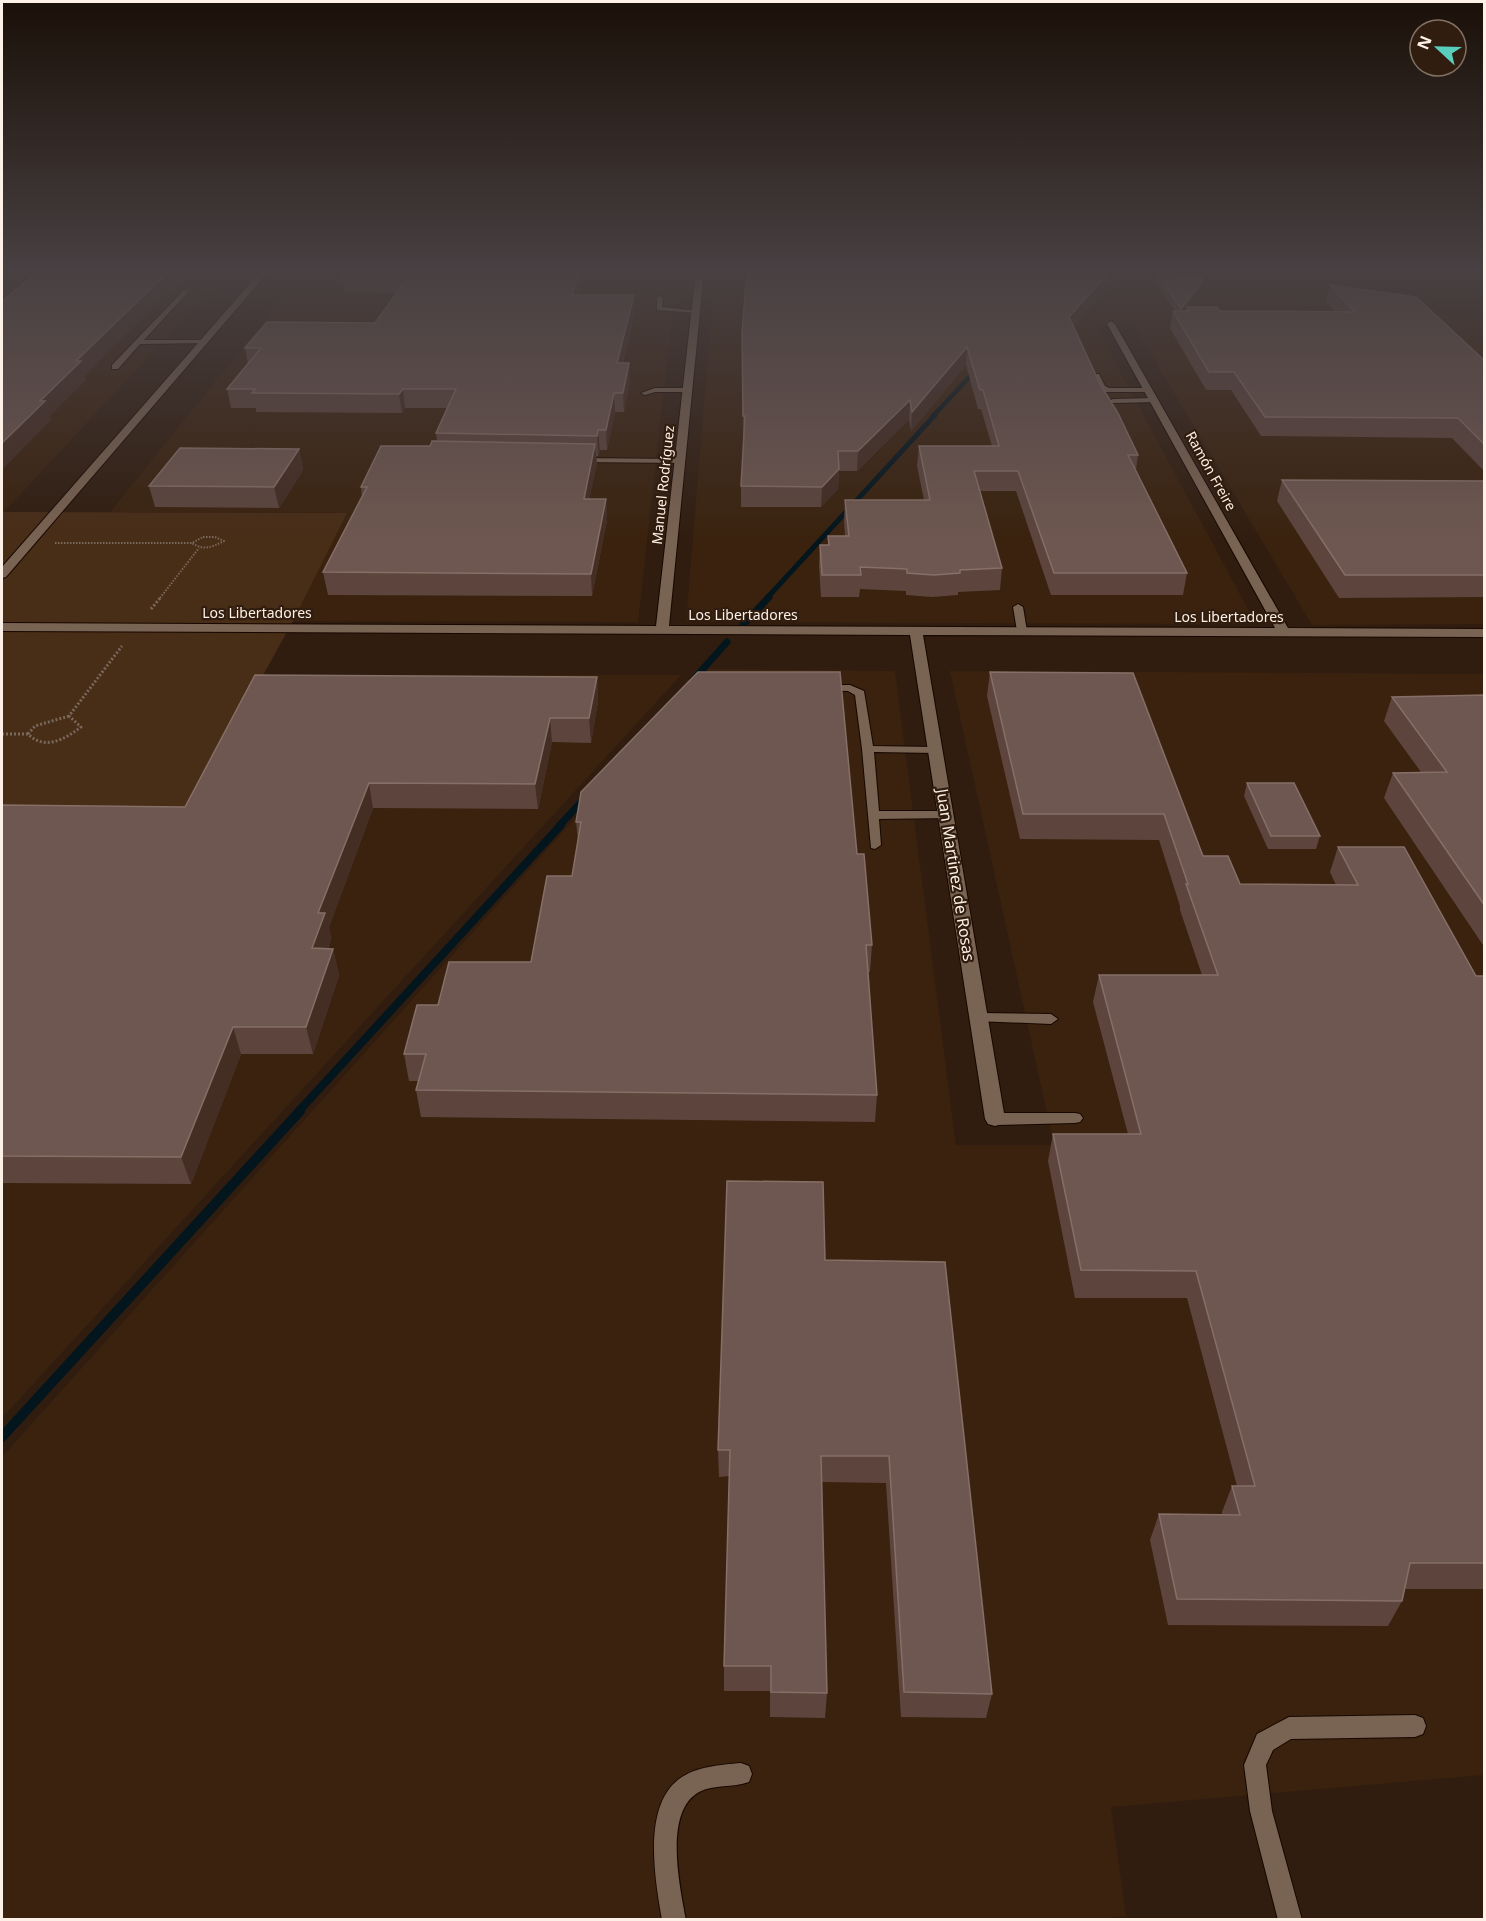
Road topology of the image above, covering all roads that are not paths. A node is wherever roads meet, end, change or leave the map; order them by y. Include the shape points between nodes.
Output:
1 (121, 361) edge
2 (187, 361) edge
3 (691, 361) edge
4 (1132, 361) edge
5 (115, 367) dead end
6 (1096, 376) edge
7 (688, 390) junction
8 (645, 393) dead end
9 (1151, 395) junction
10 (1113, 401) edge
11 (566, 460) edge
12 (680, 461) junction
13 (2, 574) edge
14 (1018, 607) dead end
15 (2, 627) edge
16 (662, 630) junction
17 (916, 631) junction
18 (1022, 631) junction
19 (1284, 632) junction
20 (1485, 633) edge
21 (816, 688) edge
22 (868, 749) junction
23 (935, 750) junction
24 (873, 815) junction
25 (946, 815) junction
26 (875, 845) dead end
27 (980, 1018) junction
28 (1051, 1019) dead end
29 (1075, 1118) dead end
30 (994, 1119) joint
31 (1415, 1726) dead end
32 (741, 1774) dead end
33 (674, 1920) edge
34 (1290, 1920) edge

1 - 5 lane
2 - 13 street
3 - 7 street, Manuel Rodríguez
4 - 9 street, Ramón Freire
6 - 9 lane via 1108,390
7 - 8 lane
7 - 12 street, Manuel Rodríguez
9 - 10 lane
9 - 19 street, Ramón Freire
11 - 12 lane
12 - 16 street, Manuel Rodríguez
14 - 18 lane
15 - 16 street, Los Libertadores
16 - 17 street, Los Libertadores
17 - 18 street, Los Libertadores
17 - 23 street, Juan Martinez de Rosas
18 - 19 street, Los Libertadores
19 - 20 street, Los Libertadores
21 - 22 lane via 850,688 860,693
22 - 23 lane
22 - 24 lane
23 - 25 street, Juan Martinez de Rosas
24 - 25 lane
24 - 26 lane
25 - 27 street, Juan Martinez de Rosas
27 - 28 lane
27 - 30 street, Juan Martinez de Rosas
29 - 30 lane
31 - 34 lane via 1289,1728 1265,1742 1255,1765 1261,1811
32 - 33 lane via 707,1777 681,1792 669,1813 666,1863

